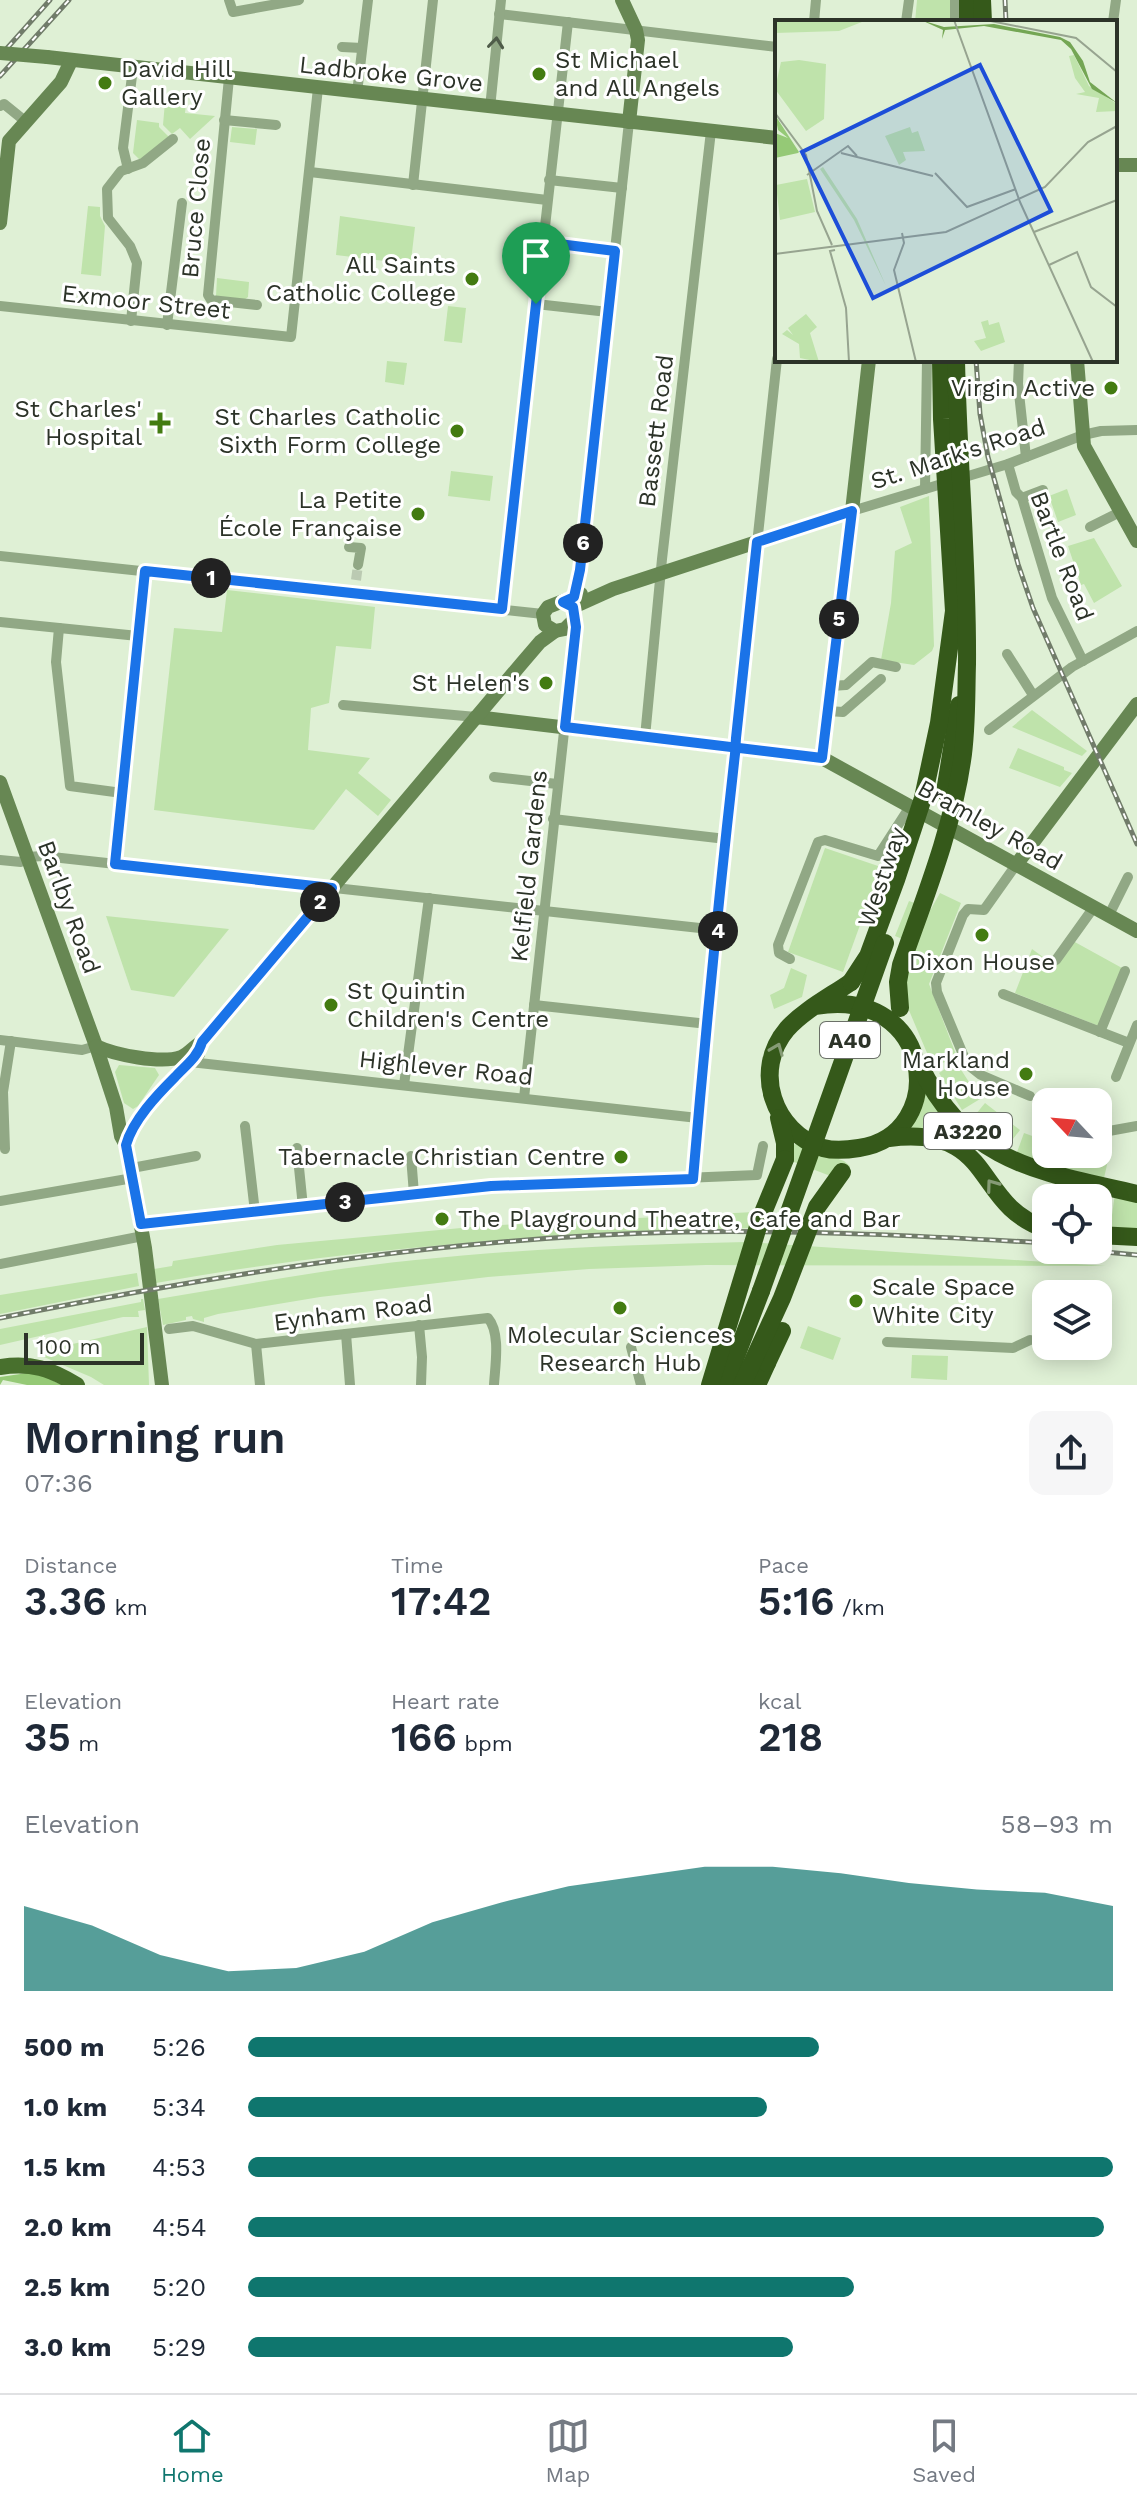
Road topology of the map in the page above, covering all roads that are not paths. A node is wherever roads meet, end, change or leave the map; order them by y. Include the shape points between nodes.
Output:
1 (229, 0) edge
2 (299, 0) edge
3 (368, 0) edge
4 (433, 0) edge
5 (501, 0) edge
6 (622, 0) edge
7 (816, 0) edge
8 (909, 0) edge
9 (982, 0) edge
10 (1116, 0) edge
11 (499, 14) junction
12 (814, 20) edge
13 (906, 20) edge
14 (983, 20) edge
15 (1113, 20) edge
16 (568, 22) junction
17 (636, 30) junction
18 (342, 47) dead end
19 (775, 47) edge
20 (362, 48) junction
21 (0, 53) edge
22 (71, 61) junction
23 (133, 68) junction
24 (229, 78) junction
25 (318, 88) junction
26 (357, 93) junction
27 (422, 100) junction
28 (0, 106) edge
29 (490, 108) junction
30 (556, 114) junction
31 (224, 120) junction
32 (25, 121) junction
33 (629, 122) junction
34 (276, 125) dead end
35 (711, 131) junction
36 (775, 138) edge
37 (173, 139) dead end
38 (124, 170) junction
39 (310, 172) junction
40 (549, 180) junction
41 (413, 185) junction
42 (622, 188) junction
43 (547, 200) junction
44 (182, 203) dead end
45 (0, 223) edge
46 (543, 242) junction
47 (615, 251) junction
48 (536, 304) junction
49 (257, 305) dead end
50 (0, 306) edge
51 (608, 312) junction
52 (131, 321) junction
53 (167, 325) junction
54 (777, 362) edge
55 (869, 362) edge
56 (927, 362) edge
57 (941, 362) edge
58 (956, 362) edge
59 (1019, 362) edge
60 (1077, 362) edge
61 (1137, 430) edge
62 (1083, 435) junction
63 (1026, 457) junction
64 (1008, 464) junction
65 (925, 489) junction
66 (1043, 490) dead end
67 (1022, 498) junction
68 (852, 511) junction
69 (1120, 512) junction
70 (1090, 527) dead end
71 (1137, 541) edge
72 (757, 542) junction
73 (349, 547) dead end
74 (0, 556) edge
75 (358, 565) tunnel mouth
76 (145, 571) junction
77 (660, 572) junction
78 (356, 580) tunnel mouth
79 (354, 594) junction
80 (502, 609) junction
81 (961, 609) junction
82 (565, 616) junction
83 (0, 622) edge
84 (59, 628) junction
85 (1137, 631) edge
86 (138, 636) junction
87 (1007, 654) dead end
88 (1083, 661) junction
89 (896, 667) dead end
90 (881, 679) dead end
91 (831, 686) junction
92 (1033, 695) junction
93 (1137, 704) edge
94 (343, 705) dead end
95 (828, 711) junction
96 (476, 717) junction
97 (565, 727) junction
98 (989, 730) dead end
99 (645, 737) junction
100 (735, 747) junction
101 (822, 758) junction
102 (494, 777) dead end
103 (0, 782) edge
104 (557, 784) junction
105 (122, 793) junction
106 (911, 805) junction
107 (553, 819) junction
108 (726, 839) junction
109 (27, 857) junction
110 (0, 860) edge
111 (115, 864) junction
112 (1016, 865) junction
113 (1128, 877) dead end
114 (332, 888) junction
115 (429, 898) junction
116 (1094, 907) junction
117 (544, 911) junction
118 (1109, 915) junction
119 (718, 930) junction
120 (1137, 931) edge
121 (790, 959) dead end
122 (1056, 960) dead end
123 (1125, 971) dead end
124 (1003, 994) dead end
125 (534, 1005) junction
126 (816, 1006) junction
127 (708, 1024) junction
128 (1137, 1025) edge
129 (1100, 1032) junction
130 (5, 1041) edge
131 (202, 1042) junction
132 (1129, 1043) junction
133 (96, 1046) junction
134 (912, 1049) junction
135 (125, 1054) junction
136 (162, 1058) junction
137 (190, 1062) junction
138 (1116, 1077) dead end
139 (107, 1079) junction
140 (167, 1085) junction
141 (404, 1085) junction
142 (1030, 1096) dead end
143 (524, 1098) junction
144 (116, 1107) junction
145 (776, 1108) junction
146 (145, 1112) junction
147 (698, 1118) junction
148 (245, 1126) dead end
149 (1137, 1126) edge
150 (1112, 1130) edge
151 (889, 1138) junction
152 (126, 1145) junction
153 (763, 1146) dead end
154 (872, 1146) junction
155 (297, 1148) dead end
156 (5, 1149) dead end
157 (196, 1156) dead end
158 (411, 1156) dead end
159 (785, 1159) junction
160 (842, 1172) junction
161 (132, 1173) junction
162 (693, 1179) junction
163 (414, 1194) junction
164 (1137, 1194) edge
165 (0, 1201) edge
166 (303, 1207) junction
167 (255, 1212) junction
168 (1032, 1222) edge
169 (142, 1230) junction
170 (1112, 1236) edge
171 (1137, 1237) edge
172 (0, 1264) edge
173 (419, 1325) junction
174 (169, 1329) dead end
175 (346, 1334) junction
176 (1030, 1340) dead end
177 (887, 1342) dead end
178 (256, 1344) junction
179 (631, 1347) dead end
180 (0, 1367) edge
181 (77, 1385) edge
182 (162, 1385) edge
183 (260, 1385) edge
184 (350, 1385) edge
185 (421, 1385) edge
186 (494, 1385) edge
187 (641, 1385) edge
188 (710, 1385) edge
189 (724, 1385) edge
190 (741, 1385) edge
191 (757, 1385) edge

1 - 2 street via 233,12
3 - 20 street
4 - 27 street
5 - 11 street
6 - 17 main road
7 - 12 street
8 - 13 street
9 - 14 highway
10 - 15 street
11 - 16 street
29 -> 11 street
16 - 17 street
16 - 30 street
17 - 19 street
17 - 33 main road
18 - 20 street
20 - 26 street
21 - 22 main road, Ladbroke Grove, bridge
22 - 23 main road, Ladbroke Grove
22 - 32 main road via 61,82
23 - 24 main road, Ladbroke Grove
23 - 38 street
24 - 25 main road, Ladbroke Grove
24 - 31 street, Bruce Close
25 - 26 main road, Ladbroke Grove
25 - 39 street
26 - 27 main road, Ladbroke Grove
27 - 29 main road, Ladbroke Grove
27 - 41 street
28 - 32 street
29 - 30 main road, Ladbroke Grove
30 - 33 main road, Ladbroke Grove
30 - 40 street
31 - 34 street, Bruce Close
31 - 49 street, Bruce Close via 208,295 211,300
32 - 45 main road via 9,141
33 - 35 main road, Ladbroke Grove
33 - 42 street, Kelfield Gardens
35 - 36 main road, Ladbroke Grove
35 - 77 street, Bassett Road
37 - 38 street via 154,157
38 - 52 street via 110,182 106,202 108,218 137,263
39 - 41 street
39 - 53 street, Exmoor Street via 292,333 287,338
40 - 42 street
40 - 43 street
41 - 43 street
42 - 47 street, Kelfield Gardens
43 - 46 street
44 - 53 street
46 - 47 street
46 - 48 street
47 - 51 street, Kelfield Gardens
48 - 51 street
48 - 80 street
50 - 52 street, Exmoor Street
51 - 82 street, Kelfield Gardens via 580,570
52 - 53 street, Exmoor Street
54 - 72 street
55 - 68 main road
56 - 65 street
57 - 81 highway, Westway / A40, bridge
58 - 81 highway, Westway / A40, bridge
59 - 63 street
60 - 62 main road
61 - 62 street, St. Mark's Road
62 - 63 street, St. Mark's Road
62 - 69 main road via 1087,454
63 - 64 street, St. Mark's Road
64 - 65 street, St. Mark's Road
64 - 67 street, Bartle Road
65 - 68 street, St. Mark's Road
66 - 67 street
67 - 88 street, Bartle Road via 1052,598
68 - 72 main road, St. Mark's Road
68 - 91 street
69 - 70 street
69 - 71 main road
72 - 77 main road, St. Mark's Road
72 - 100 street
73 - 75 street via 361,548
74 - 76 street
76 - 79 street
76 - 86 street
77 - 82 main road, St. Mark's Road via 613,589
77 - 99 street, Bassett Road
78 - 79 street
79 - 80 street
80 - 82 street
81 - 126 highway, A40, bridge via 923,798 896,880 861,969
81 - 134 highway, A40, bridge via 962,760 898,982
81 - 189 highway, Westway / A40, bridge via 948,722 921,840
81 - 190 highway, Westway / A40, bridge via 957,726 931,845
82 - 96 main road, St. Mark's Road
82 - 97 street, Kelfield Gardens
83 - 84 street
84 - 86 street
84 - 105 street via 56,662 70,786
85 - 88 street
86 - 105 street
87 - 92 street
88 - 92 street
89 - 91 street via 872,662 846,685
90 - 95 street via 843,712
91 - 95 street
92 - 98 street
93 - 112 main road
94 - 96 street
95 - 101 street
96 - 97 main road
96 - 114 main road, St. Mark's Road
97 - 99 main road
97 - 104 street, Kelfield Gardens
99 - 100 main road
100 - 101 main road
100 - 108 street
101 - 106 main road, Bramley Road
102 - 104 street
103 - 109 main road, Barlby Road
104 - 107 street, Kelfield Gardens
105 - 111 street
106 - 112 main road, Bramley Road
106 - 121 street via 878,856 818,842 778,945 779,953
107 - 108 street
107 - 117 street, Kelfield Gardens
108 - 119 street
109 - 110 street via 21,862
109 - 111 street
109 - 133 main road, Barlby Road
111 - 114 street
112 - 116 main road, Bramley Road
112 - 142 street via 984,910 965,911 936,983 967,1064
113 - 118 street
114 - 115 street
114 - 131 main road, St. Mark's Road
115 - 117 street
115 - 141 street
116 - 118 main road, Bramley Road
116 - 122 street
117 - 119 street
117 - 125 street, Kelfield Gardens
118 - 120 main road, Bramley Road
119 - 127 street
123 - 129 street
124 - 129 street
125 - 127 street
125 - 143 street, Kelfield Gardens
126 - 134 highway, A3220 via 868,1007 896,1025
145 -> 126 highway via 770,1081 774,1053 789,1028
127 - 147 street
128 - 132 street
129 - 132 street
130 - 133 street via 82,1050
130 - 156 street
131 - 136 main road via 184,1055
131 - 137 main road, St. Mark's Road
132 - 138 street
133 - 135 main road
133 - 139 main road, Barlby Road
134 - 151 highway, A3220 via 919,1078 914,1103
134 - 164 highway, A3220 via 945,1106 975,1138 1011,1161 1049,1175
135 - 136 main road
135 - 139 main road via 111,1064
136 - 140 main road
137 - 140 main road, St. Mark's Road
137 - 141 street, Highlever Road
139 - 144 main road
140 - 146 main road
141 - 143 street, Highlever Road
143 - 147 street, Highlever Road
144 - 146 main road
144 - 152 main road
145 - 154 highway, A3220 via 798,1136 816,1146
145 - 159 highway, A40
146 - 152 main road
147 - 162 street
148 - 167 street
149 - 150 street
151 - 154 highway, A3220
168 -> 151 highway, A3220 via 1016,1213 958,1147 930,1137
152 - 161 main road
153 - 162 street via 757,1175
154 - 160 highway, A40
155 - 166 street
157 - 161 street
158 - 163 street
159 - 188 highway, bridge via 760,1220
159 - 189 highway, A40, bridge via 780,1200 739,1318
160 - 190 highway, A40, bridge via 817,1207
160 - 191 highway, A40, bridge
161 - 165 street
161 - 169 main road
162 - 163 street
163 - 166 street
166 - 167 street
167 - 169 street
169 - 172 street
169 - 182 main road
170 - 171 highway
173 - 175 street, Eynham Road
173 - 185 street
173 - 186 street, Eynham Road via 491,1320
174 - 178 street, Eynham Road via 193,1326
175 - 178 street, Eynham Road
175 - 184 street
176 - 177 street via 1013,1348
178 - 183 street
179 - 187 street
180 - 181 main road via 46,1368

